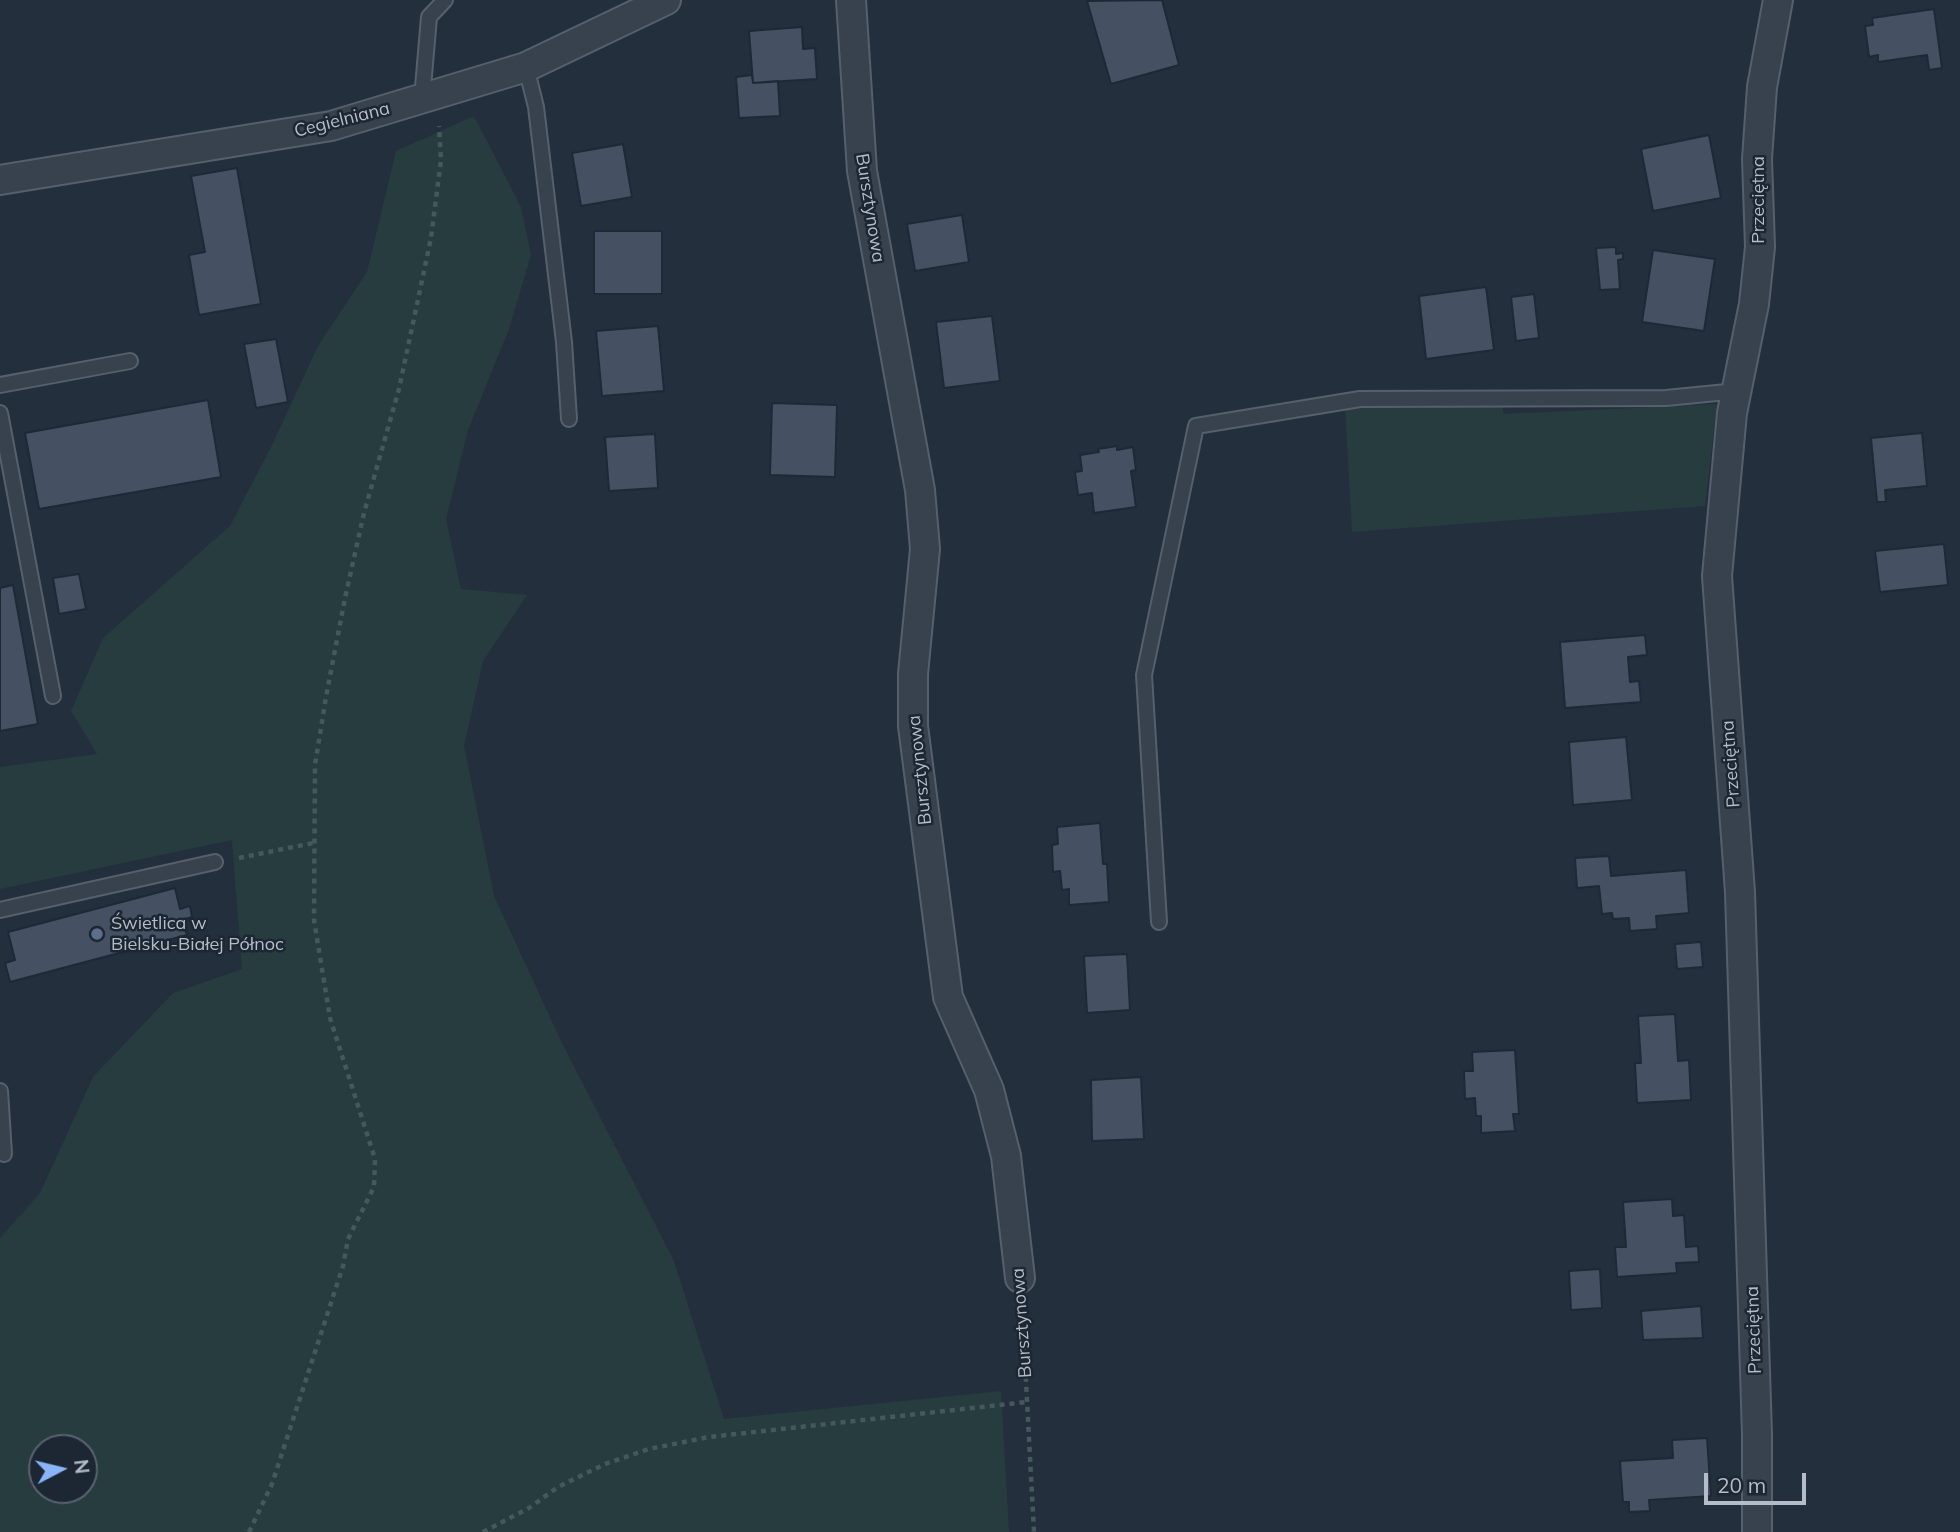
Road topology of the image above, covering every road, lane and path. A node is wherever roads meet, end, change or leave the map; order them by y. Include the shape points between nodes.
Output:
1 (445, 0) edge
2 (666, 0) edge
3 (851, 0) edge
4 (1779, 0) edge
5 (526, 67) junction
6 (430, 96) junction
7 (0, 180) edge
8 (130, 361) dead end
9 (0, 385) edge
10 (1737, 391) junction
11 (0, 413) edge
12 (569, 419) dead end
13 (53, 696) dead end
14 (313, 843) junction
15 (215, 862) joint
16 (0, 910) edge
17 (1159, 922) dead end
18 (0, 1090) edge
19 (4, 1154) dead end
20 (1020, 1278) joint
21 (1027, 1402) junction
22 (249, 1532) edge
23 (483, 1532) edge
24 (1034, 1532) edge
25 (1757, 1532) edge

1 - 6 lane via 429,17
2 - 5 street, Cegielniana
3 - 20 street, Bursztynowa via 862,172 920,490 925,549 913,674 913,726 948,997 989,1090 1006,1156
4 - 10 street, Przeciętna via 1762,87 1760,247
5 - 6 street, Cegielniana
5 - 12 lane via 536,107
6 - 7 street, Cegielniana via 331,126
6 - 14 path via 441,160 431,238 399,389 359,537 326,697 315,765
8 - 9 lane
10 - 17 lane via 1666,398 1360,399 1196,426 1144,675
10 - 25 street, Przeciętna via 1717,576 1740,892
11 - 13 lane
14 - 15 path
14 - 22 path via 314,920 330,1018 375,1159 374,1187 348,1240 272,1484
15 - 16 lane
18 - 19 lane
20 - 21 path, Bursztynowa
21 - 23 path via 709,1437 649,1449 558,1487
21 - 24 path, Bursztynowa

